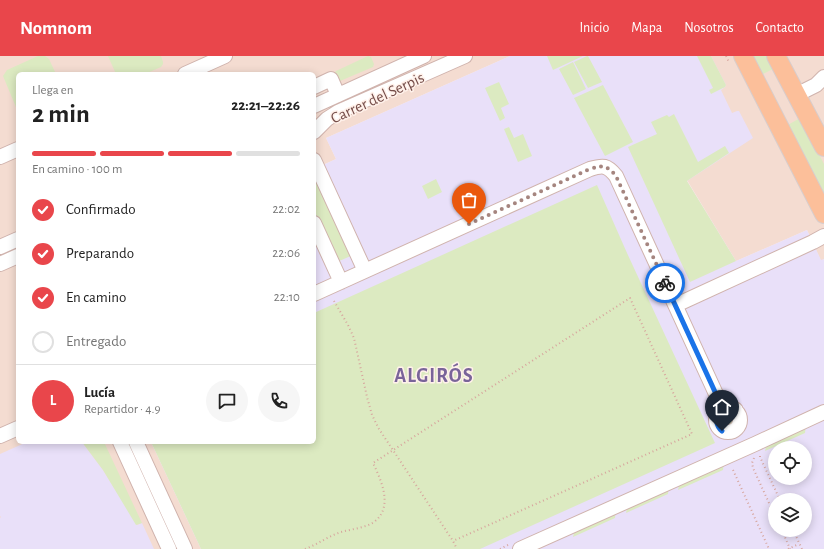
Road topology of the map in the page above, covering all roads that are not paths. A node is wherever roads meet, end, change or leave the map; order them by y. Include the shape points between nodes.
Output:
1 (225, 56) edge
2 (424, 56) edge
3 (465, 56) edge
4 (743, 56) edge
5 (776, 56) edge
6 (189, 72) edge
7 (824, 77) edge
8 (316, 86) edge
9 (338, 95) junction
10 (796, 95) junction
11 (316, 105) edge
12 (770, 109) junction
13 (316, 130) edge
14 (824, 148) edge
15 (16, 150) edge
16 (0, 157) edge
17 (316, 164) edge
18 (824, 214) edge
19 (316, 227) edge
20 (824, 236) edge
21 (16, 240) edge
22 (0, 247) edge
23 (16, 257) edge
24 (0, 264) edge
25 (365, 271) junction
26 (341, 282) junction
27 (316, 293) edge
28 (676, 305) junction
29 (716, 394) junction
30 (736, 410) junction
31 (824, 412) edge
32 (716, 417) junction
33 (16, 429) edge
34 (0, 436) edge
35 (121, 444) edge
36 (137, 444) edge
37 (170, 549) edge
38 (185, 549) edge
39 (520, 549) edge

1 - 6 street
2 - 9 street, Carrer del Serpis
3 - 13 street, Carrer del Serpis via 338,112
4 - 12 main road
5 - 10 main road
7 - 10 street
8 - 9 street via 331,79
9 - 11 street, Carrer del Serpis
10 - 12 main road
10 - 14 main road
12 - 18 main road
15 - 16 street
17 - 25 street
19 - 26 street
20 - 28 street
21 - 22 street
23 - 24 street
25 - 26 street
25 - 28 street via 590,169 605,166 616,176
26 - 27 street
28 - 29 street
29 - 30 street
29 - 32 street
30 - 32 street via 724,409
30 - 32 street via 741,422 733,432 722,431 717,425
31 - 39 street via 757,451
33 - 34 street
35 - 37 street
36 - 38 street

